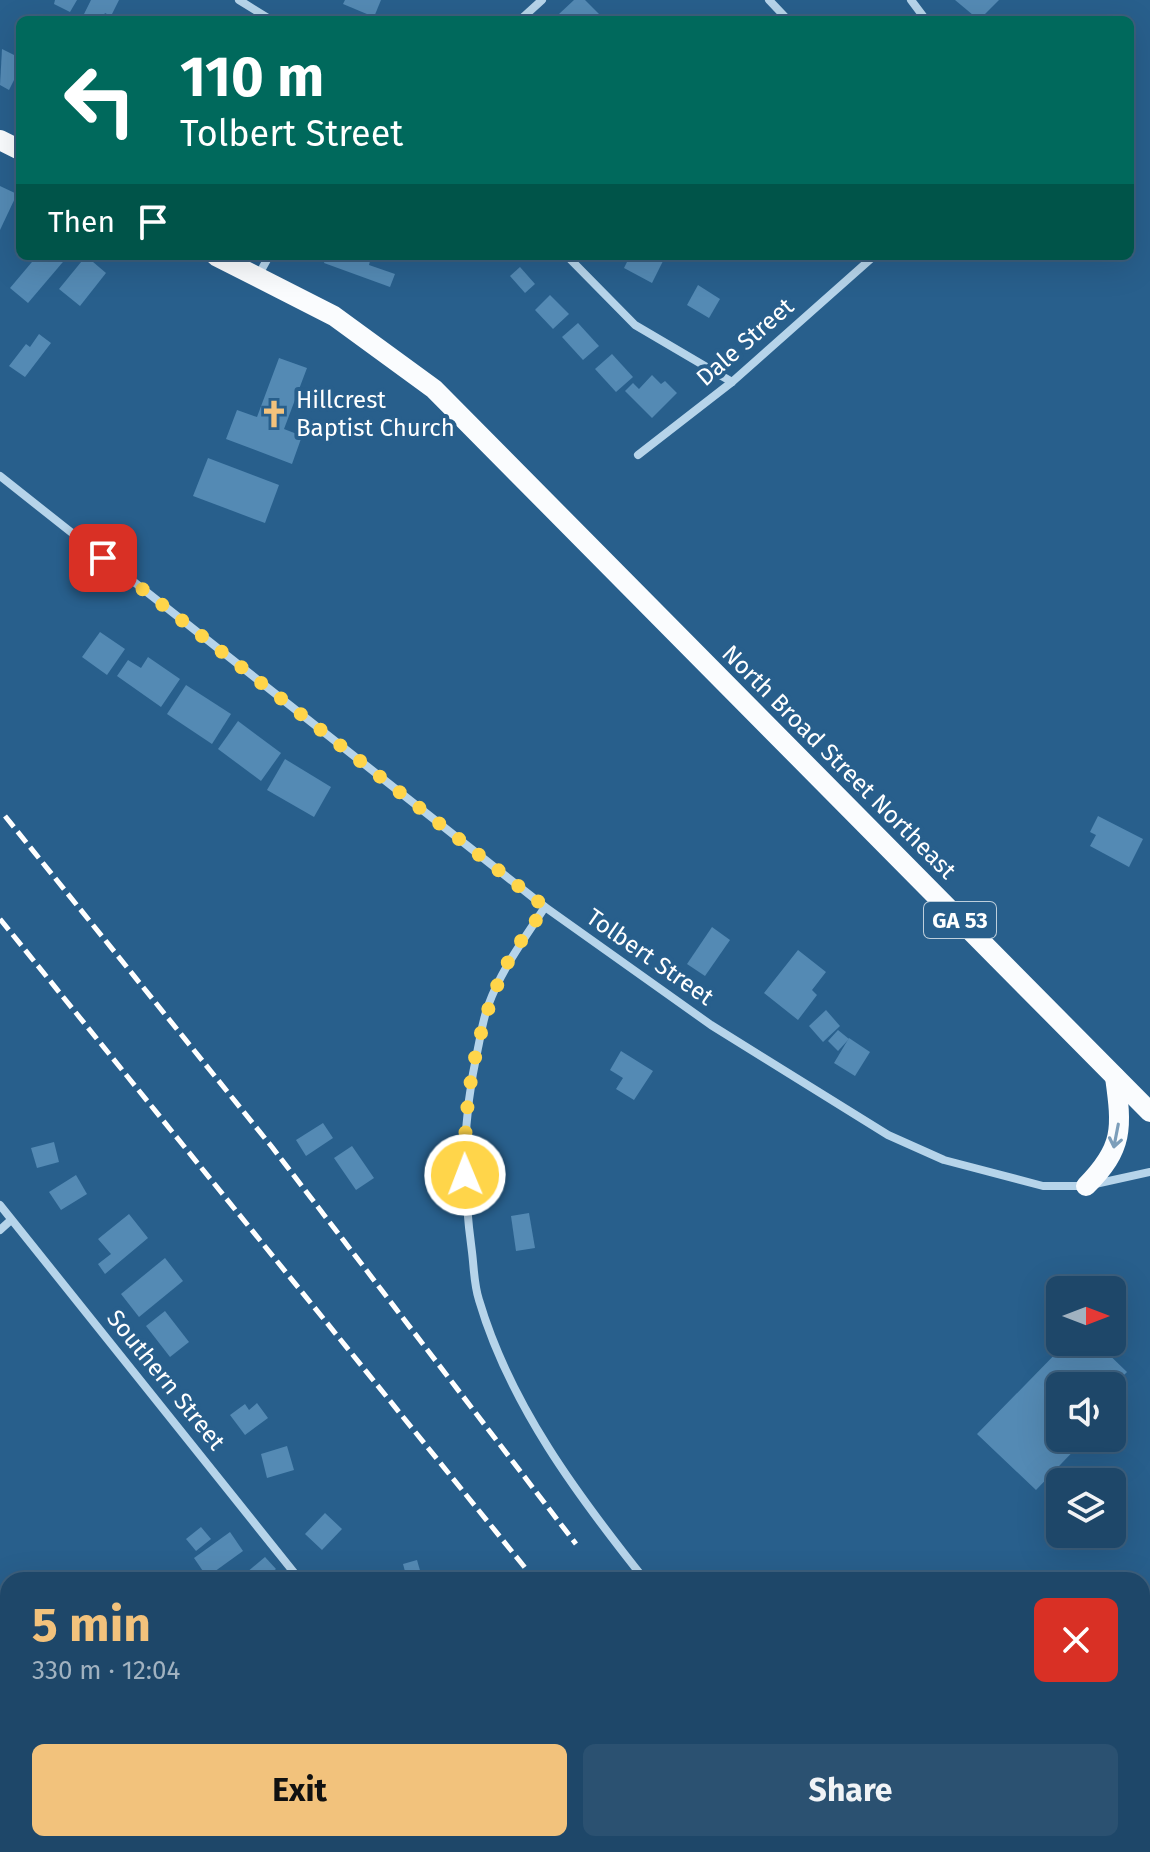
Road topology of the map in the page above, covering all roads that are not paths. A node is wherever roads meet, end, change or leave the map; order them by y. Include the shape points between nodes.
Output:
1 (239, 0) edge
2 (542, 0) edge
3 (769, 0) edge
4 (265, 16) edge
5 (524, 16) edge
6 (784, 16) edge
7 (224, 260) edge
8 (267, 260) edge
9 (571, 260) edge
10 (869, 260) edge
11 (258, 277) junction
12 (732, 382) junction
13 (638, 455) dead end
14 (0, 476) edge
15 (545, 907) junction
16 (1115, 1077) junction
17 (1150, 1112) edge
18 (1150, 1172) edge
19 (1086, 1186) junction
20 (0, 1205) edge
21 (11, 1220) junction
22 (0, 1230) edge
23 (294, 1572) edge
24 (639, 1572) edge

1 - 4 street
2 - 5 street
3 - 6 street
7 - 11 main road, GA 53
8 - 11 street
9 - 12 street via 635,325
10 - 12 street, Dale Street
11 - 16 main road, North Broad Street Northeast / GA 53 via 334,316 434,389
12 - 13 street, Dale Street
14 - 15 street, Tolbert Street
15 - 19 street, Tolbert Street via 711,1025 888,1135 944,1160 1043,1186
15 - 24 street via 509,961 487,1008 476,1060 464,1131 465,1197 478,1298 499,1357 552,1454
16 - 17 main road, North Broad Street Northeast / GA 53
16 -> 19 main road via 1118,1140 1108,1164
18 - 19 street, Tolbert Street
20 - 21 street, Southern Street
21 - 22 street
21 - 23 street, Southern Street

